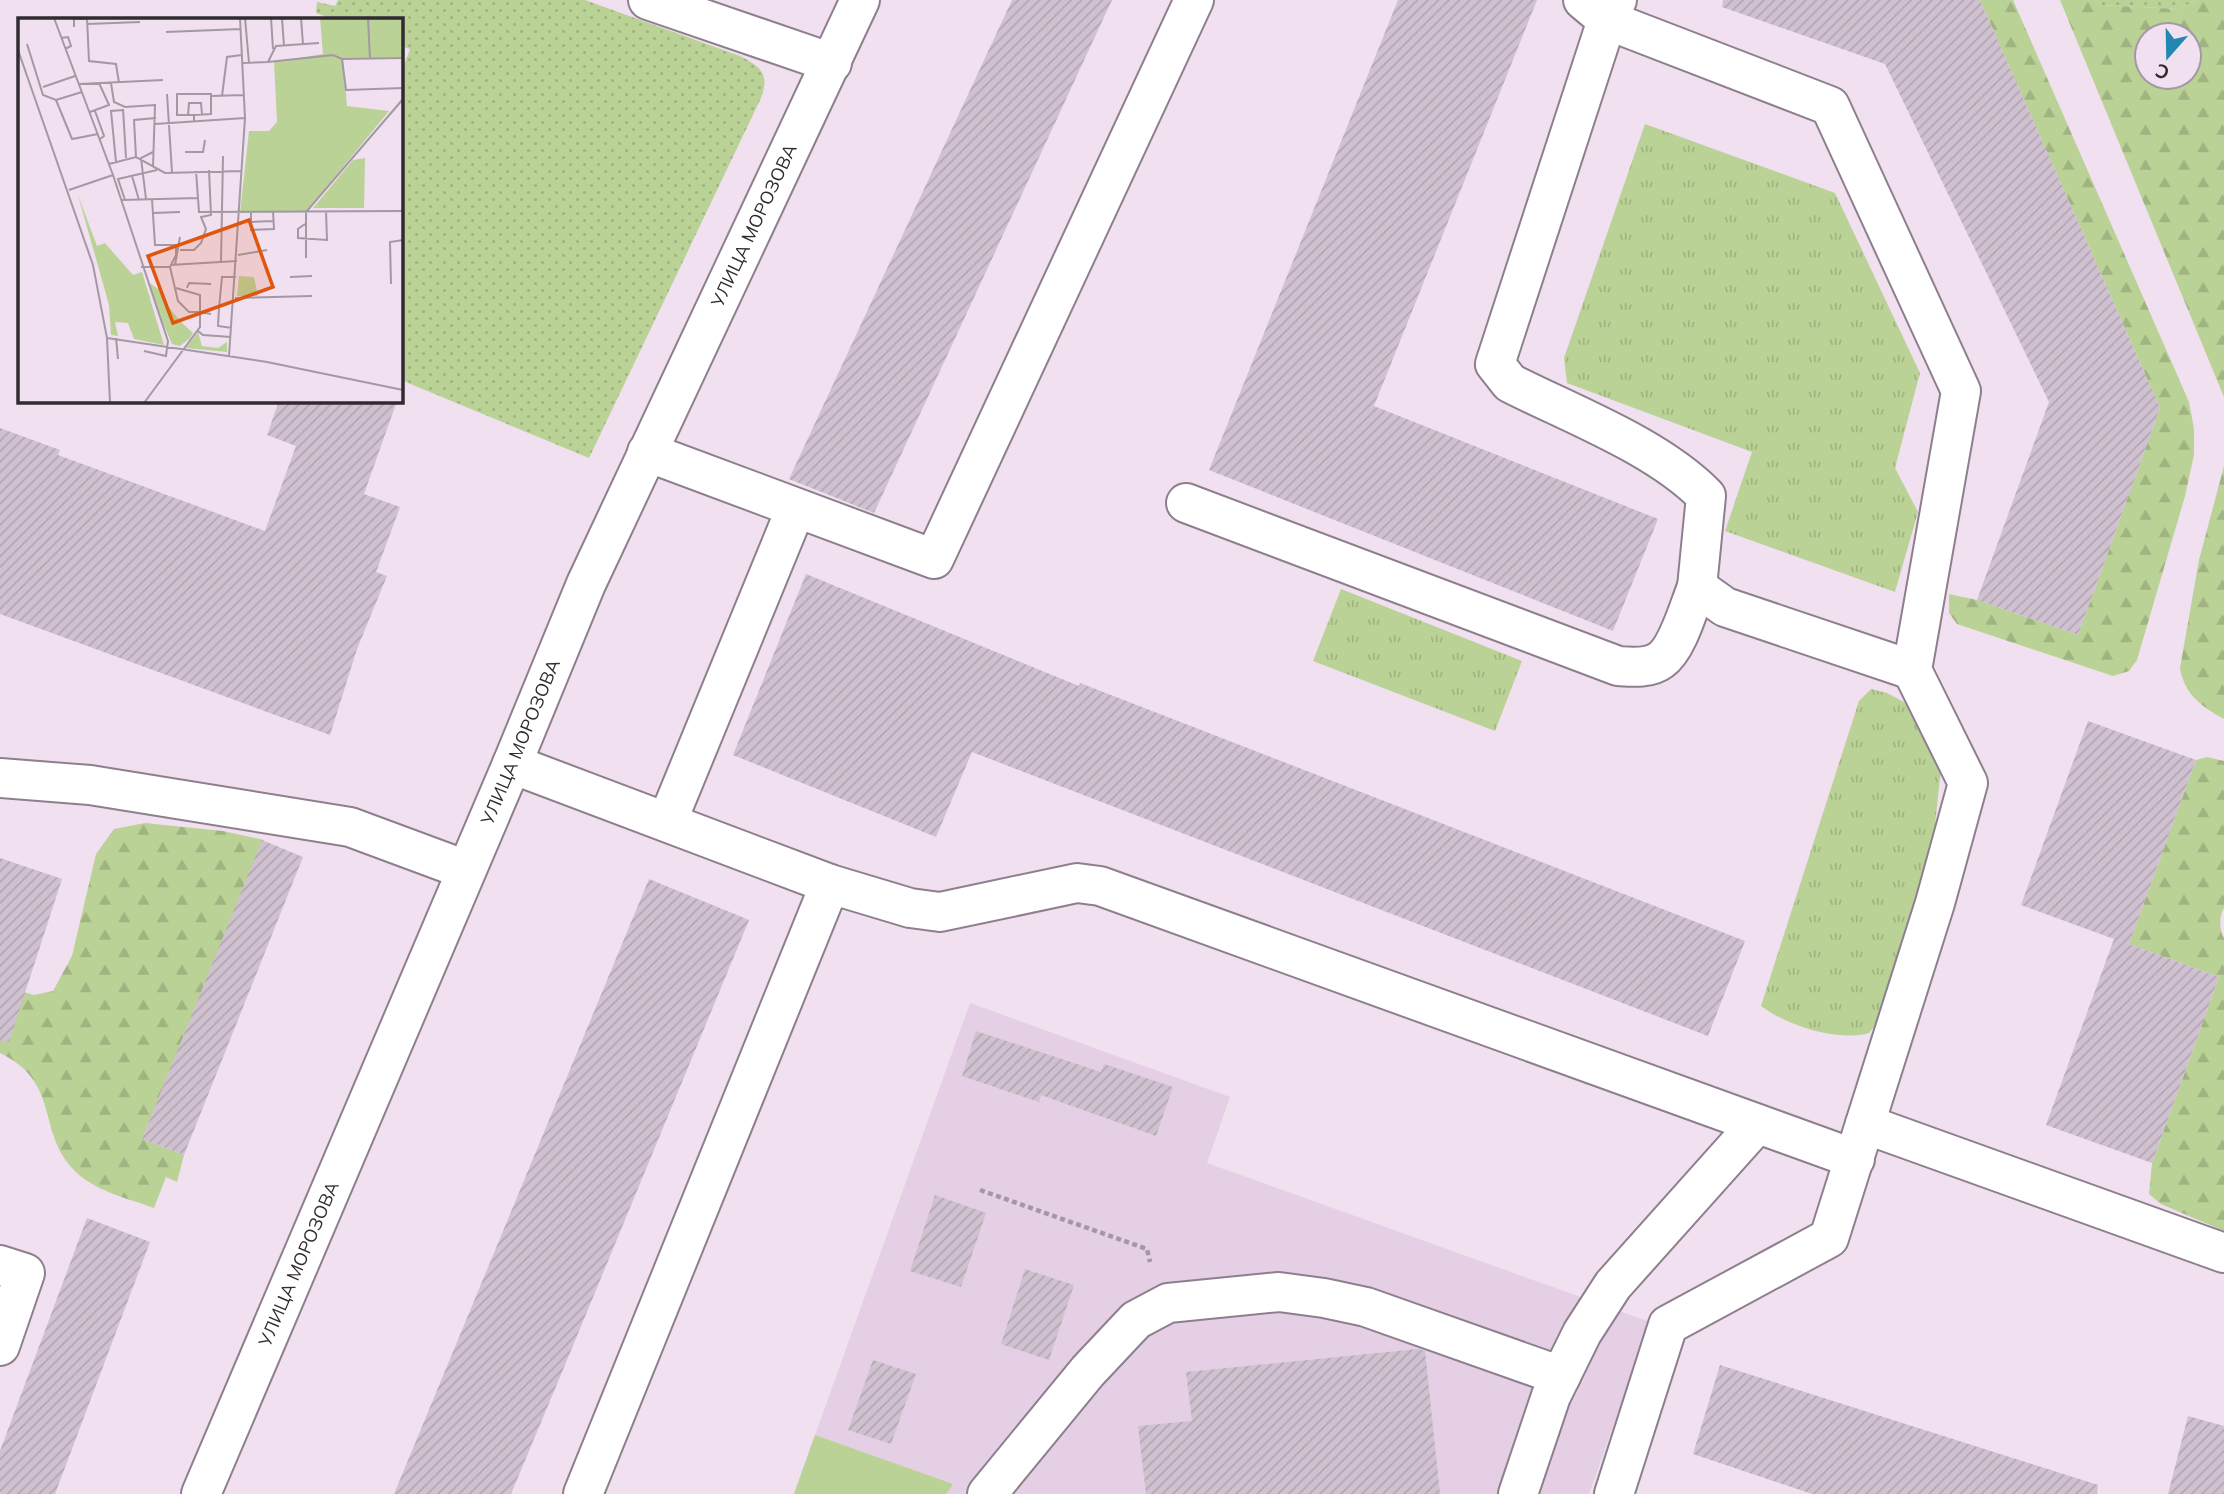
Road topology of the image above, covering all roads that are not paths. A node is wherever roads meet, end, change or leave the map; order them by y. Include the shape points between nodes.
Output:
1 (648, 0) edge
2 (860, 0) edge
3 (1194, 0) edge
4 (1603, 7) edge
5 (832, 63) junction
6 (647, 452) junction
7 (1186, 503) dead end
8 (796, 508) junction
9 (1697, 587) junction
10 (1912, 670) junction
11 (512, 764) junction
12 (0, 778) edge
13 (667, 822) junction
14 (466, 870) junction
15 (830, 884) junction
16 (1757, 1124) junction
17 (1860, 1142) junction
18 (2224, 1254) edge
19 (0, 1265) edge
20 (0, 1346) edge
21 (1561, 1376) junction
22 (201, 1494) edge
23 (583, 1494) edge
24 (987, 1494) edge
25 (1518, 1494) edge
26 (1615, 1494) edge

1 - 5 street
2 - 5 street, УЛИЦА МОРОЗОВА
3 - 8 street via 934,559
4 - 9 street via 1494,364 1510,383 1655,455 1706,496
4 - 10 street via 1830,106 1836,118 1961,391
5 - 6 street, УЛИЦА МОРОЗОВА
6 - 8 street
6 - 11 street, УЛИЦА МОРОЗОВА via 586,584
7 - 9 street via 1618,666 1642,667 1661,660 1675,642
8 - 13 street
9 - 10 street via 1725,607
10 - 17 street via 1968,783
11 - 13 street
11 - 14 street, УЛИЦА МОРОЗОВА
12 - 14 street via 90,785 350,827
13 - 15 street
14 - 22 street, УЛИЦА МОРОЗОВА
15 - 16 street via 910,908 940,912 1077,883 1100,886
15 - 23 street
16 - 17 street
16 - 21 street via 1612,1285
17 - 18 street
17 - 26 street via 1829,1238 1668,1325
19 - 20 street via 25,1273
21 - 24 street via 1366,1307 1324,1298 1279,1292 1168,1303 1136,1320
21 - 25 street

